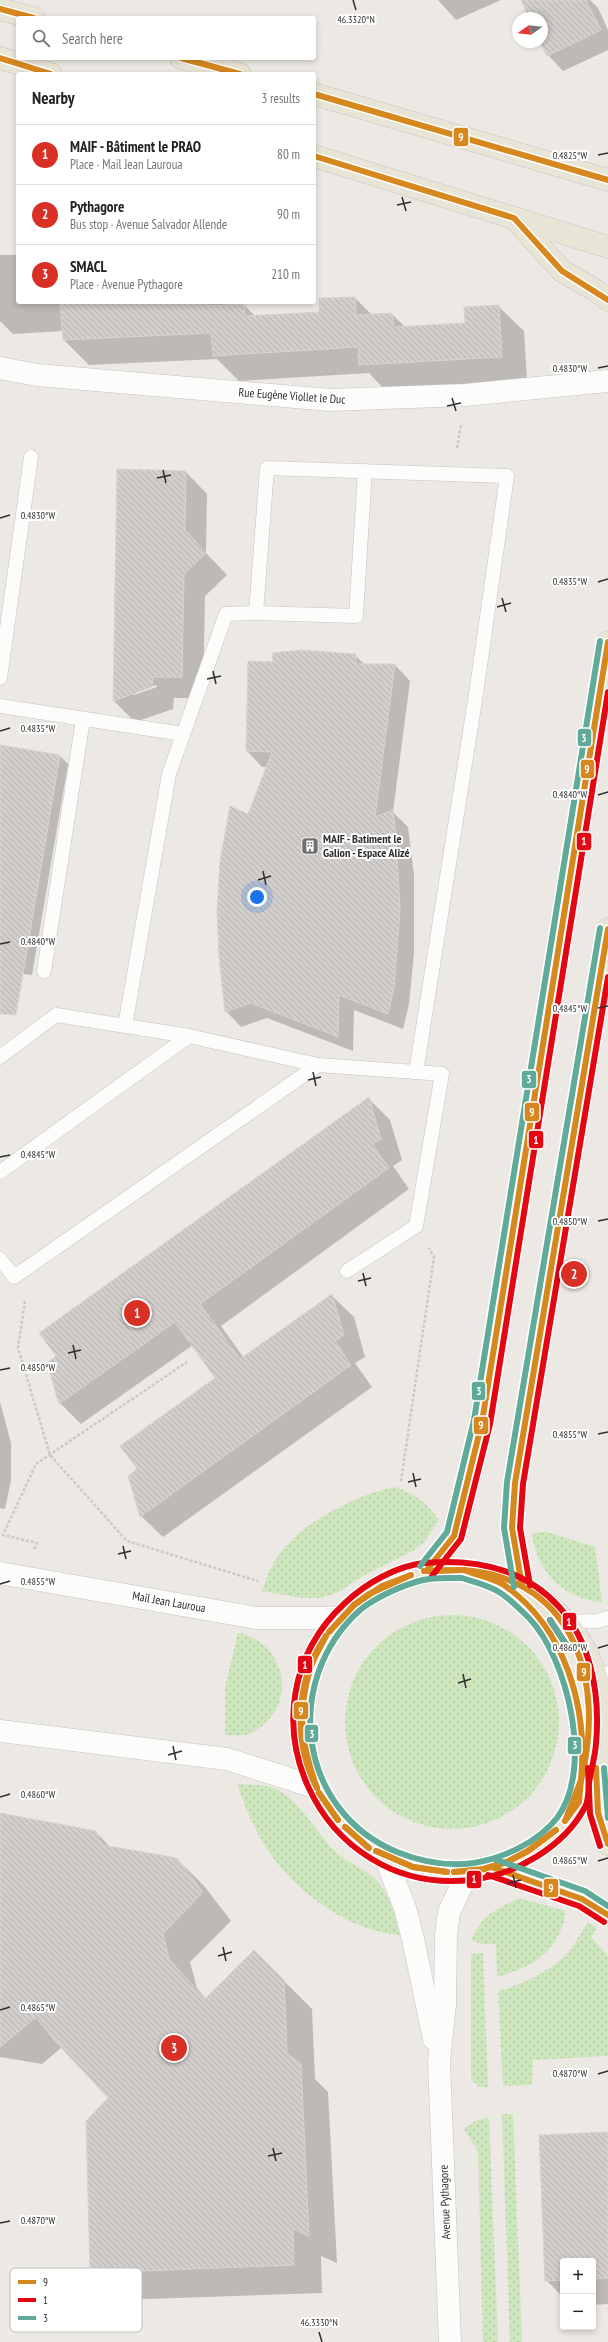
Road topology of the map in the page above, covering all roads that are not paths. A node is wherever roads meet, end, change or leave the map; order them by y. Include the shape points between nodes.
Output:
1 (0, 9) edge
2 (26, 16) edge
3 (0, 58) edge
4 (188, 60) edge
5 (45, 72) edge
6 (233, 72) edge
7 (316, 95) edge
8 (316, 157) edge
9 (608, 180) edge
10 (514, 218) junction
11 (608, 247) edge
12 (608, 300) edge
13 (0, 368) edge
14 (608, 381) edge
15 (31, 457) dead end
16 (365, 471) junction
17 (256, 613) junction
18 (608, 642) edge
19 (0, 678) edge
20 (0, 706) edge
21 (83, 719) junction
22 (183, 734) junction
23 (608, 929) edge
24 (44, 971) dead end
25 (125, 1026) junction
26 (189, 1036) junction
27 (0, 1058) edge
28 (318, 1065) junction
29 (416, 1072) junction
30 (0, 1172) edge
31 (0, 1259) edge
32 (347, 1271) dead end
33 (426, 1571) junction
34 (0, 1573) edge
35 (522, 1586) junction
36 (340, 1618) junction
37 (608, 1618) edge
38 (567, 1622) junction
39 (603, 1677) edge
40 (0, 1731) edge
41 (596, 1768) junction
42 (315, 1787) junction
43 (608, 1844) edge
44 (385, 1857) junction
45 (491, 1868) junction
46 (468, 1872) junction
47 (608, 1915) edge
48 (439, 2062) junction
49 (450, 2342) edge

1 - 2 main road
3 - 5 main road
4 - 6 main road
7 - 9 main road
8 - 10 main road
10 - 11 main road
10 - 12 main road via 562,271
13 - 14 street, Rue Eugène Viollet le Duc via 37,375 330,400 465,395
15 - 19 lane
16 - 17 lane via 267,468
16 - 17 lane via 356,616
16 - 29 lane via 507,476 476,694
17 - 22 lane via 226,614
18 - 33 main road via 482,1422 460,1520 454,1536
20 - 21 lane
21 - 22 lane
21 - 24 lane
22 - 25 lane via 169,774
23 - 35 main road via 515,1483 513,1540
25 - 26 lane
25 - 27 lane via 56,1015
26 - 28 lane
26 - 30 lane
28 - 29 lane
28 - 31 lane via 14,1277
29 - 32 lane via 442,1074 416,1226
33 - 35 main road via 466,1569 504,1578
33 - 36 main road via 402,1577 380,1587 358,1601
34 - 36 street, Mail Jean Lauroua via 256,1618
35 - 38 main road via 546,1602
36 - 42 main road via 315,1655 301,1698 302,1744
37 - 38 lane via 597,1622
38 - 39 main road
39 - 41 main road via 602,1739
40 - 42 street via 227,1759
41 - 43 main road via 598,1813
41 - 45 main road via 573,1812 556,1831 537,1847
42 - 44 main road via 337,1820 357,1839
44 - 46 main road via 417,1868 451,1873
44 - 48 street, Avenue Pythagore via 405,1908
45 - 46 main road
45 - 47 main road via 582,1899
46 - 48 street, Avenue Pythagore via 449,1912 445,2004
48 - 49 street, Avenue Pythagore

